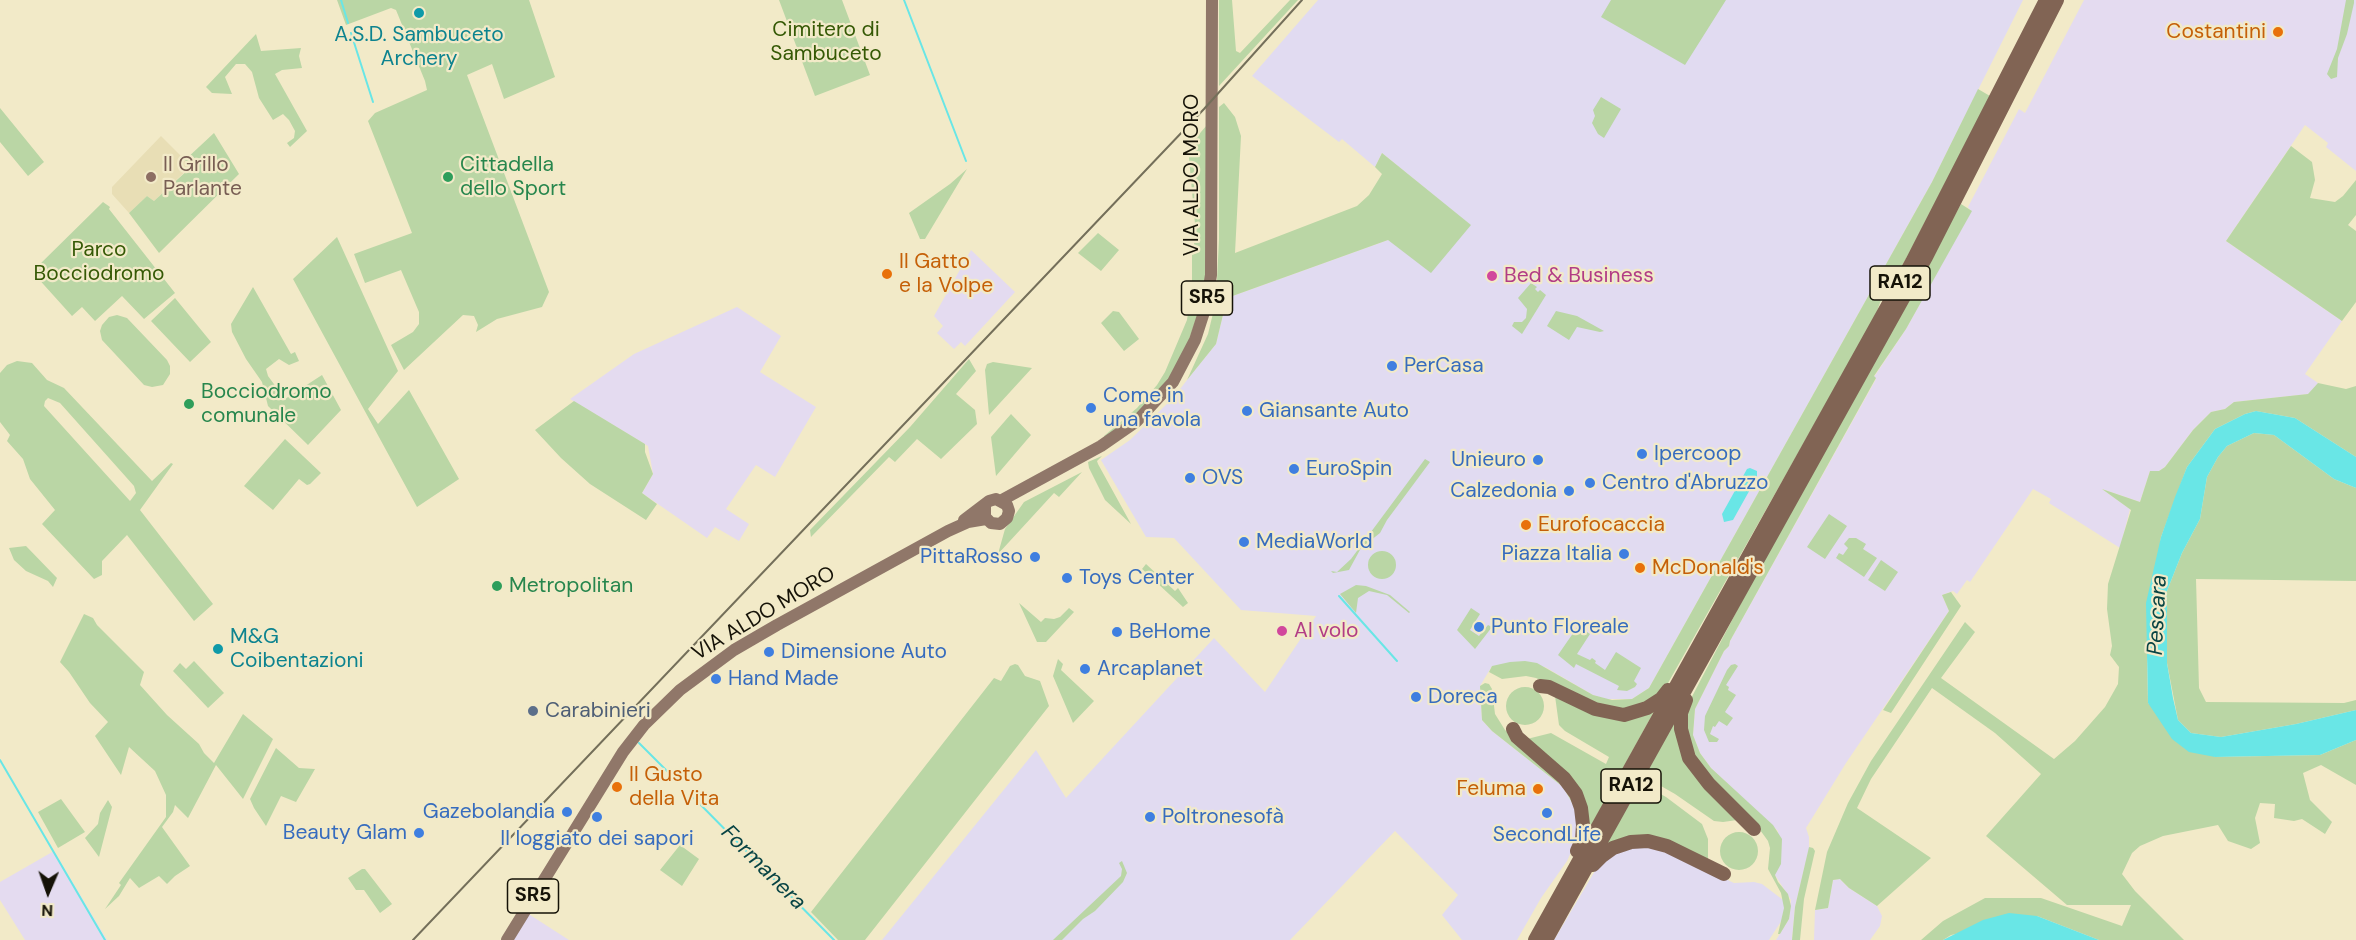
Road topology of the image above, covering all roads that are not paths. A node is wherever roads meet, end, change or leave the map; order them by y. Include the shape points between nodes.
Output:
1 (1212, 0) edge
2 (2046, 0) edge
3 (2057, 0) edge
4 (1005, 505) junction
5 (986, 513) junction
6 (1688, 675) junction
7 (1540, 686) dead end
8 (1513, 729) dead end
9 (1754, 829) dead end
10 (1724, 874) dead end
11 (1570, 877) junction
12 (1571, 895) junction
13 (507, 940) edge
14 (1535, 940) edge
15 (1546, 940) edge

1 - 4 main road, VIA ALDO MORO / SR5 via 1210,282 1201,325 1173,382 1137,422 1032,484
2 - 6 highway, RA12 via 1916,254
3 - 6 highway, RA12 via 1926,257
4 - 5 main road, SR5 via 991,500
4 - 5 main road, SR5 via 1007,518 1002,523 993,524
5 - 13 main road, VIA ALDO MORO / SR5 via 737,648 680,690 623,752
6 - 7 highway via 1675,678 1654,704 1624,715 1595,709
6 - 9 highway via 1691,688 1681,713 1685,751 1696,769
6 - 11 highway, RA12
6 - 12 highway, RA12
8 - 11 highway via 1564,778 1579,801 1583,834 1570,866
10 - 12 highway via 1658,843 1631,842 1602,856 1580,889
11 - 14 highway, RA12
12 - 15 highway, RA12

